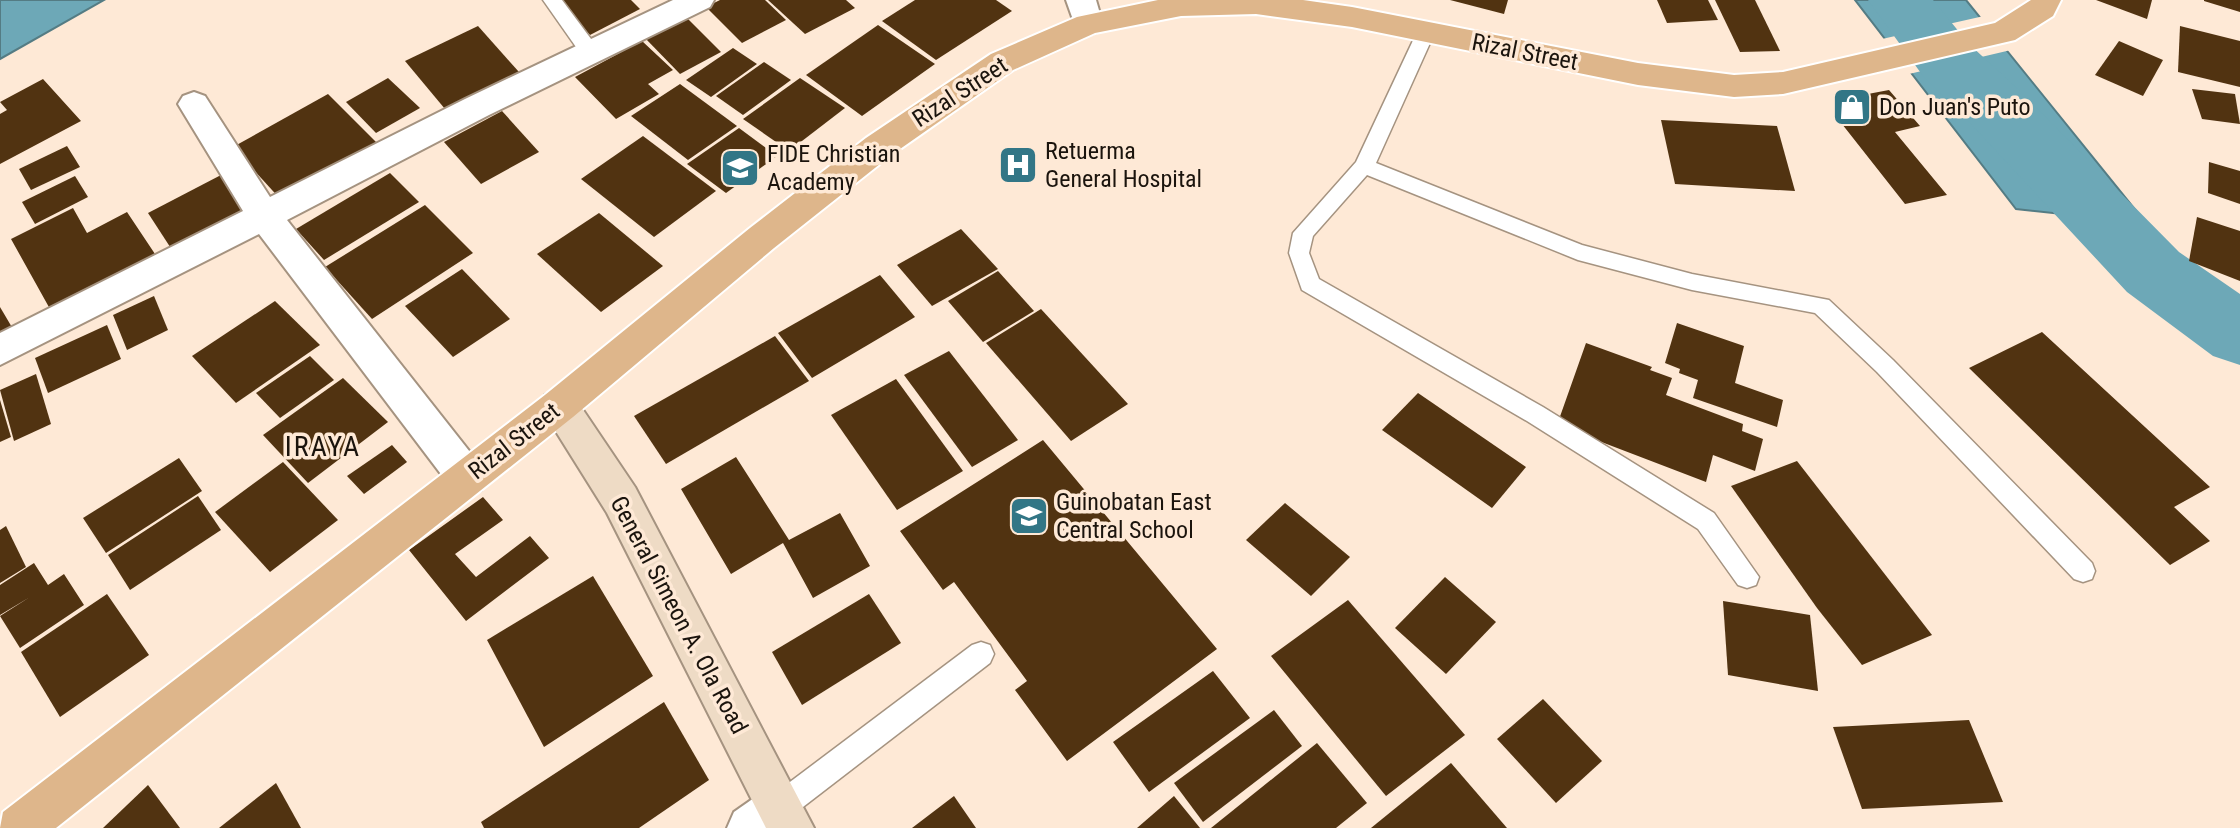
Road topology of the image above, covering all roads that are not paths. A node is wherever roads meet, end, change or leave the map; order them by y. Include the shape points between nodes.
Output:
1 (552, 0) edge
2 (699, 0) edge
3 (2046, 0) edge
4 (1085, 12) edge
5 (1426, 32) junction
6 (590, 51) junction
7 (194, 104) dead end
8 (1364, 166) junction
9 (265, 217) junction
10 (0, 350) edge
11 (559, 406) junction
12 (467, 478) junction
13 (2083, 571) dead end
14 (1747, 577) dead end
15 (981, 654) dead end
16 (774, 821) edge
17 (19, 828) edge

1 - 6 lane
2 - 6 street
3 - 5 main road, Rizal Street via 2042,9 2004,32 1783,83 1734,86 1638,74
4 - 5 main road, Rizal Street via 1256,4
4 - 11 main road, Rizal Street via 878,147
5 - 8 lane
6 - 9 street
7 - 9 street
8 - 13 lane via 1578,252 1692,282 1821,306
8 - 14 lane via 1303,233 1298,253 1310,284 1535,414 1706,521
9 - 10 street
9 - 12 street
11 - 12 main road, Rizal Street
11 - 16 main road, General Simeon A. Ola Road via 621,500
12 - 17 main road, Rizal Street
15 - 16 lane

